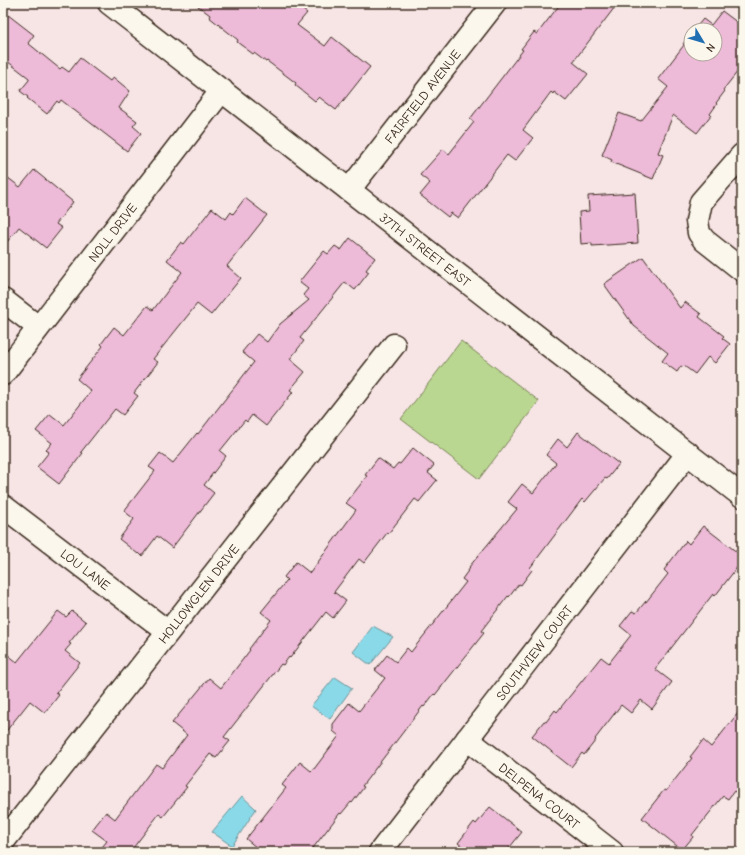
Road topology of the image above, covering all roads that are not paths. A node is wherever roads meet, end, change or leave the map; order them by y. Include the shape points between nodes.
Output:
1 (109, 3) edge
2 (495, 3) edge
3 (222, 90) junction
4 (742, 155) edge
5 (349, 190) junction
6 (742, 270) edge
7 (3, 300) edge
8 (38, 327) junction
9 (394, 345) dead end
10 (3, 374) edge
11 (688, 453) junction
12 (742, 496) edge
13 (3, 506) edge
14 (168, 632) junction
15 (467, 739) junction
16 (3, 842) edge
17 (380, 852) edge
18 (612, 852) edge

1 - 3 street, 37TH STREET EAST
2 - 5 street, FAIRFIELD AVENUE
3 - 5 street, 37TH STREET EAST
3 - 8 street, NOLL DRIVE
4 - 6 street via 702,202 697,221 704,240
5 - 11 street, 37TH STREET EAST
7 - 8 street
8 - 10 street, NOLL DRIVE
9 - 14 street, HOLLOWGLEN DRIVE
11 - 12 street, 37TH STREET EAST
11 - 15 street, SOUTHVIEW COURT
13 - 14 street, LOU LANE
14 - 16 street, HOLLOWGLEN DRIVE
15 - 17 street, SOUTHVIEW COURT
15 - 18 street, DELPENA COURT

